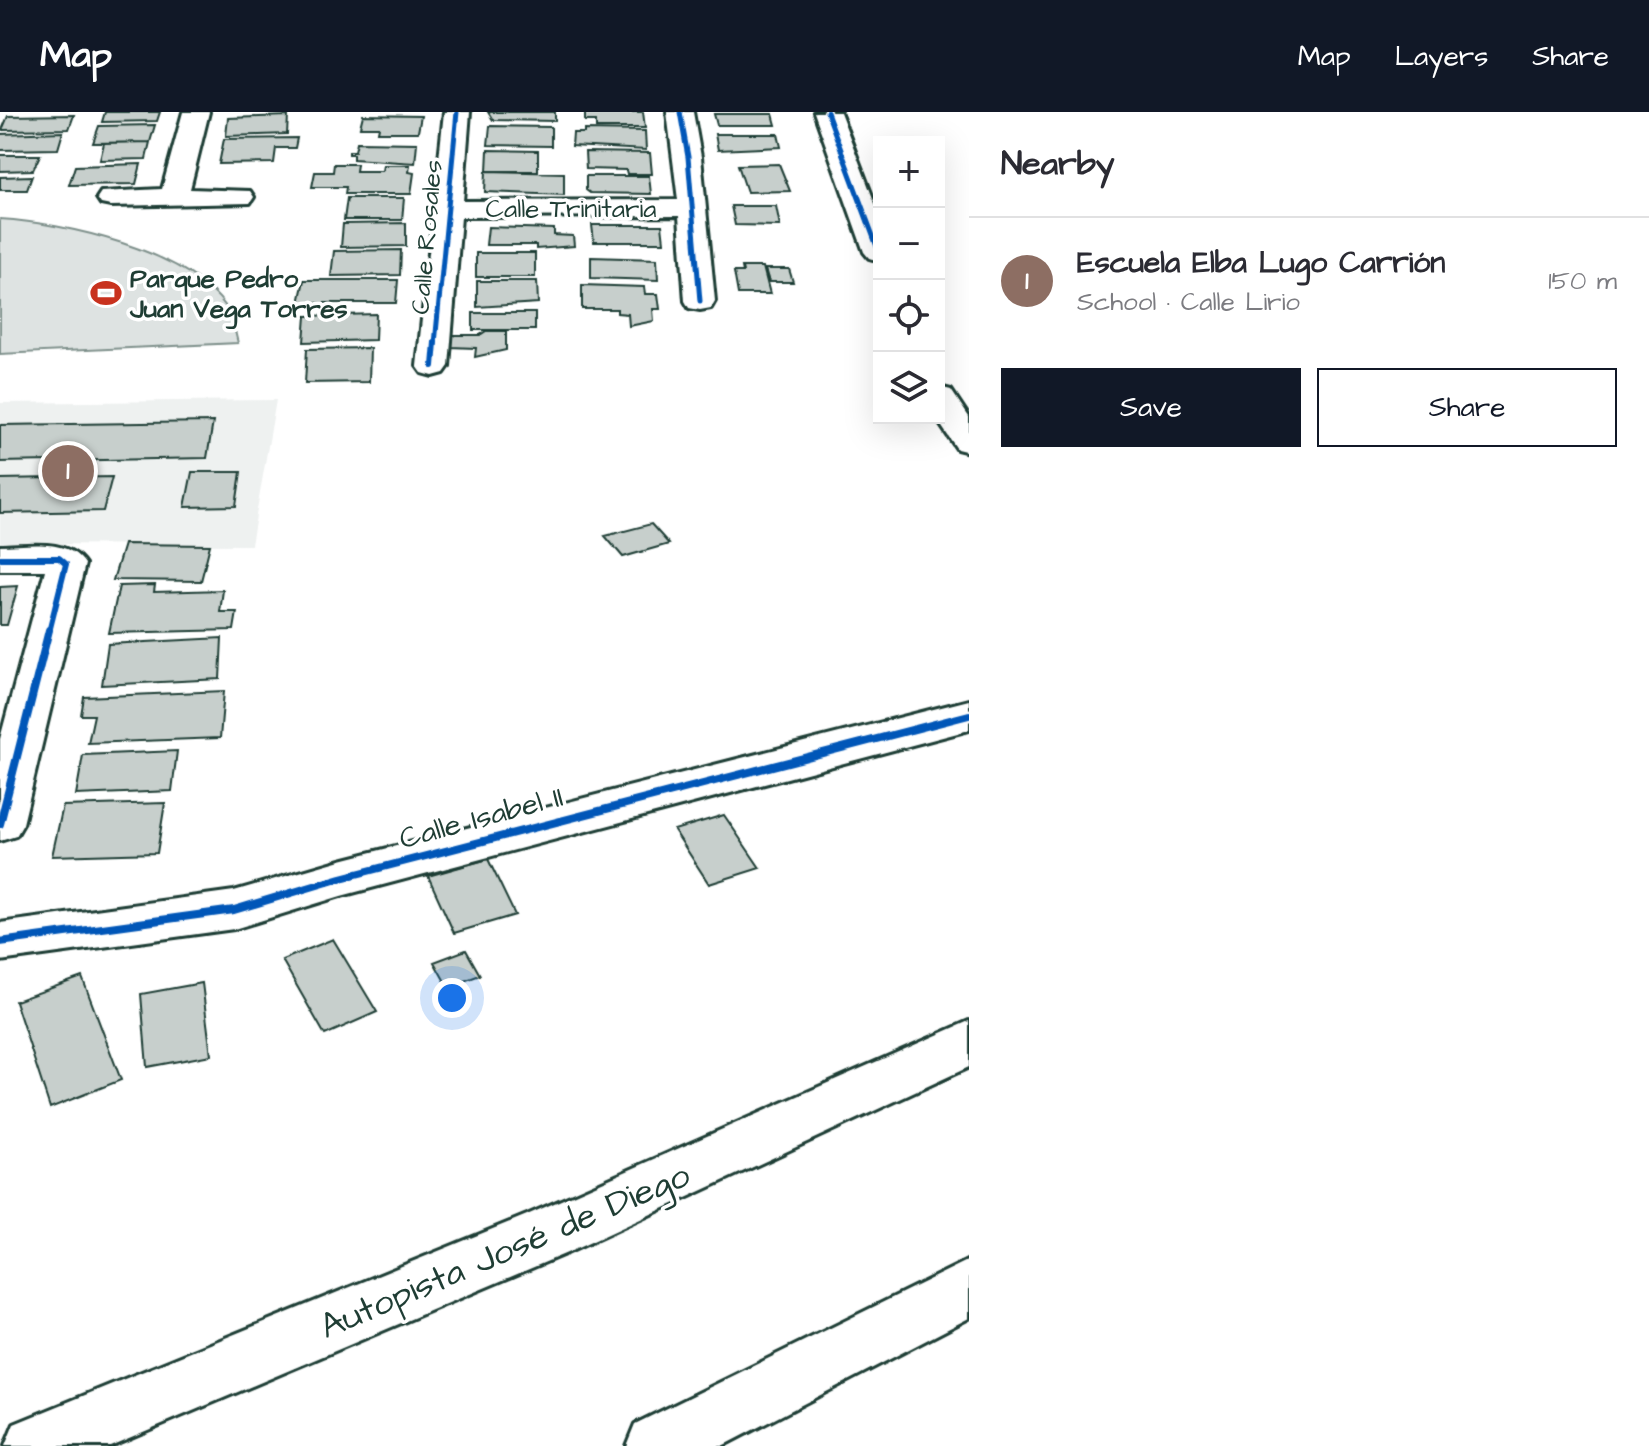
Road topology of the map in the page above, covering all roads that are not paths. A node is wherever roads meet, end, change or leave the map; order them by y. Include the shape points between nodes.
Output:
1 (196, 112) edge
2 (457, 112) edge
3 (680, 112) edge
4 (827, 112) edge
5 (174, 197) junction
6 (240, 197) dead end
7 (111, 198) dead end
8 (692, 208) junction
9 (450, 209) junction
10 (873, 236) edge
11 (700, 301) dead end
12 (433, 366) dead end
13 (945, 406) edge
14 (969, 442) edge
15 (0, 558) edge
16 (969, 715) edge
17 (0, 824) edge
18 (0, 942) edge
19 (969, 1043) edge
20 (969, 1288) edge
21 (36, 1446) edge
22 (657, 1446) edge

1 - 5 main road
2 - 9 main road, Calle Rosales
3 - 8 main road
4 - 10 main road
5 - 6 main road
5 - 7 main road
8 - 9 main road, Calle Trinitaria
8 - 11 main road
9 - 12 main road, Calle Rosales
13 - 14 main road
15 - 17 main road via 59,558 66,564
16 - 18 main road, Calle Isabel II via 234,910
19 - 21 main road, Autopista José de Diego via 547,1234
20 - 22 main road

